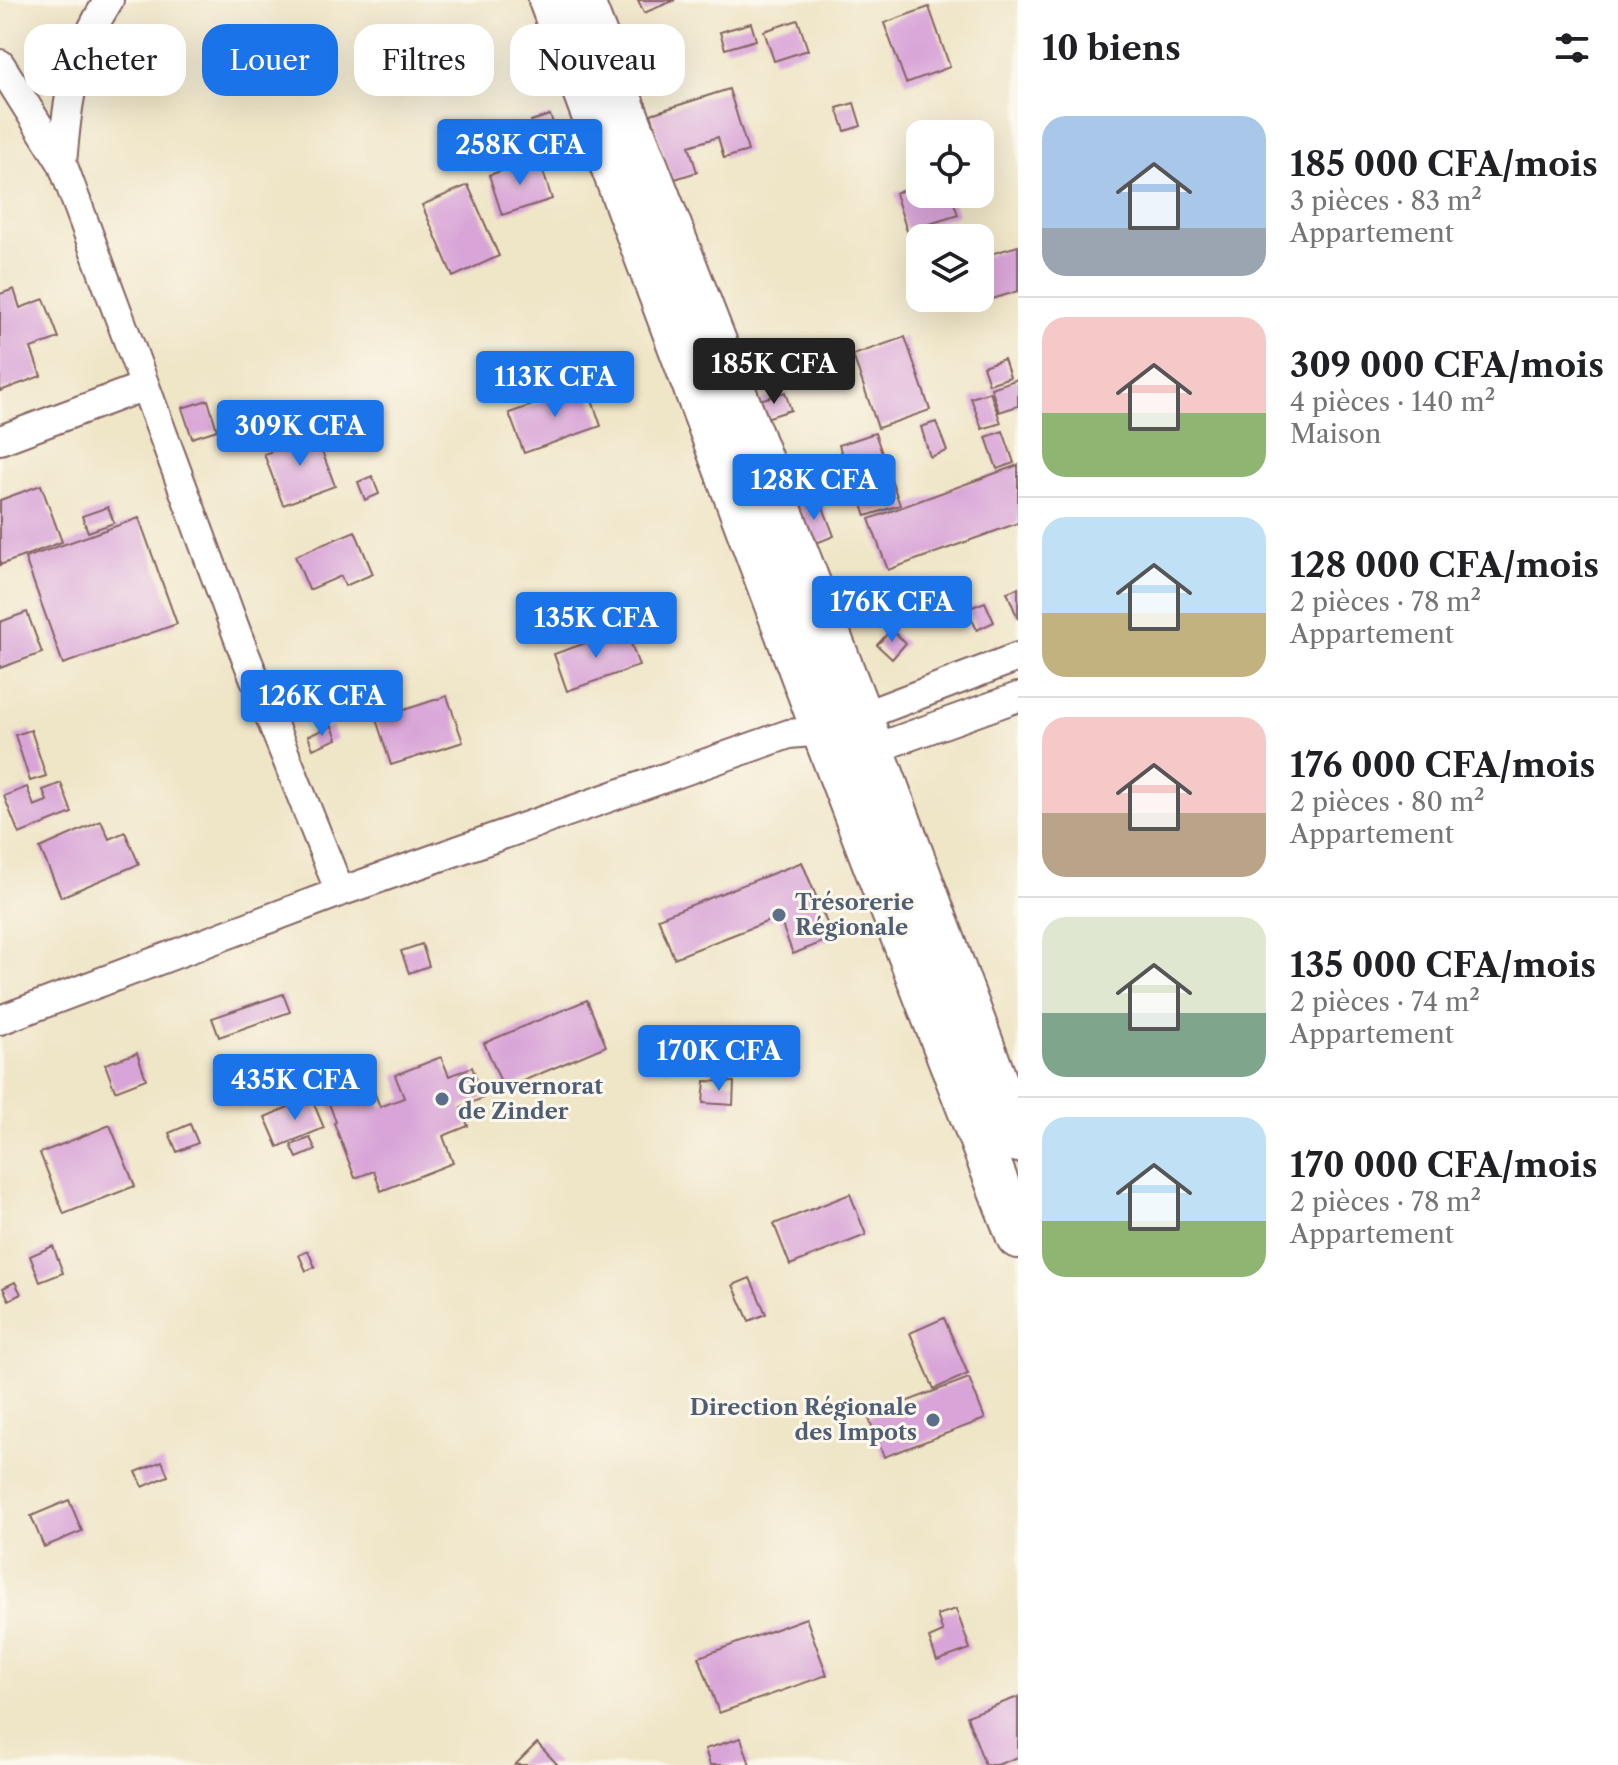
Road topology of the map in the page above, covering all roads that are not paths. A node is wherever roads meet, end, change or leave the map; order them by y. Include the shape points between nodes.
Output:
1 (109, 0) edge
2 (550, 0) edge
3 (582, 0) edge
4 (0, 64) edge
5 (62, 163) junction
6 (145, 386) junction
7 (0, 440) edge
8 (1018, 657) edge
9 (1018, 697) edge
10 (837, 739) junction
11 (340, 892) junction
12 (0, 1020) edge
13 (1018, 1141) edge
14 (1018, 1237) edge

1 - 5 street via 75,69
2 - 10 highway
3 - 10 highway
4 - 5 street
5 - 6 street
6 - 7 street
6 - 11 street
8 - 10 street
9 - 10 street
10 - 11 street
10 - 13 highway
10 - 14 highway
11 - 12 street

